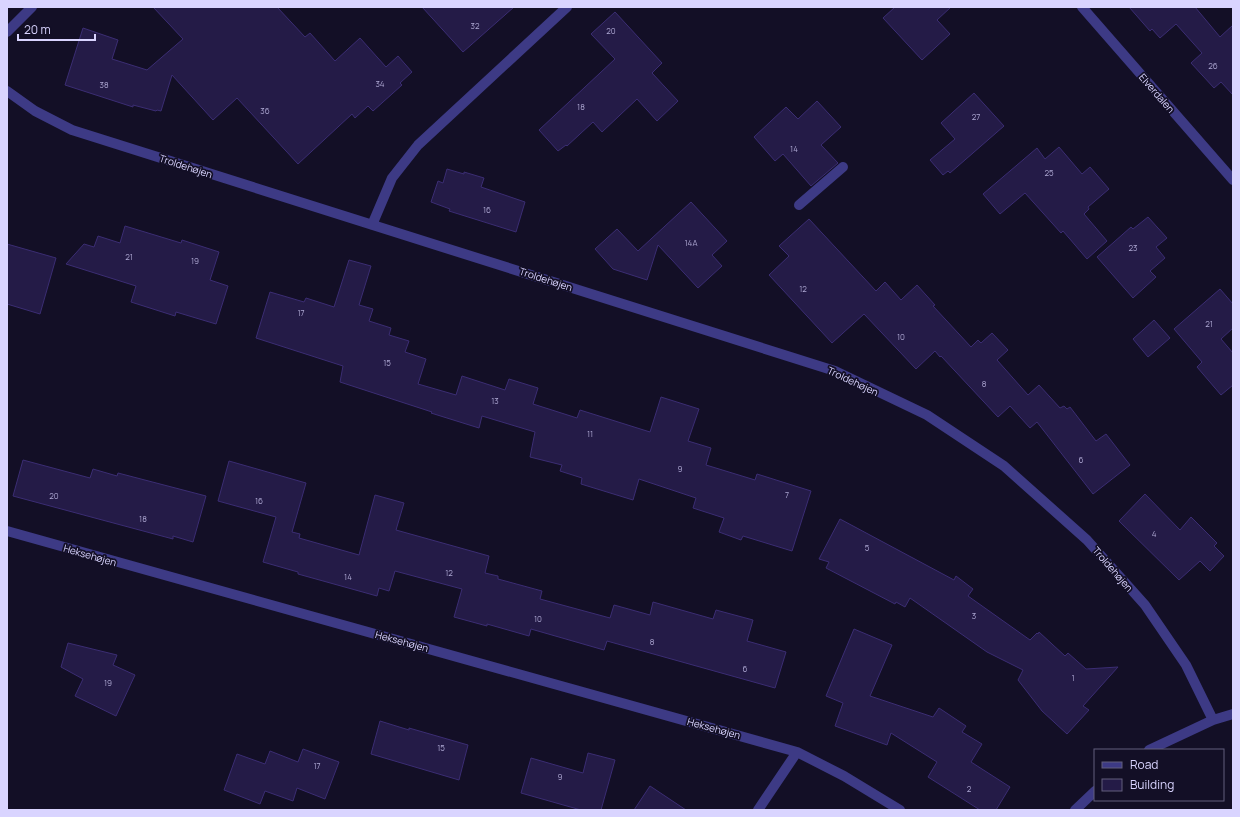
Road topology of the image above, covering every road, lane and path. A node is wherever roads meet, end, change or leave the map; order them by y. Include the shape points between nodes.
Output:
1 (32, 7) edge
2 (567, 7) edge
3 (1082, 7) edge
4 (7, 32) edge
5 (7, 91) edge
6 (843, 167) dead end
7 (1233, 180) edge
8 (799, 205) dead end
9 (372, 225) junction
10 (7, 531) edge
11 (1233, 714) edge
12 (1213, 720) junction
13 (1151, 749) edge
14 (798, 752) junction
15 (1094, 792) edge
16 (758, 810) edge
17 (900, 810) edge
18 (1075, 810) edge

1 - 4 street
2 - 9 street via 418,144 392,178
3 - 7 street, Elverdalen
5 - 9 street, Troldehøjen via 35,111 72,130
6 - 8 street
9 - 12 street, Troldehøjen via 835,371 926,415 1004,466 1088,540 1145,605 1186,665
10 - 14 street, Heksehøjen
11 - 12 street
12 - 13 street
14 - 16 street
14 - 17 street, Heksehøjen
15 - 18 street

